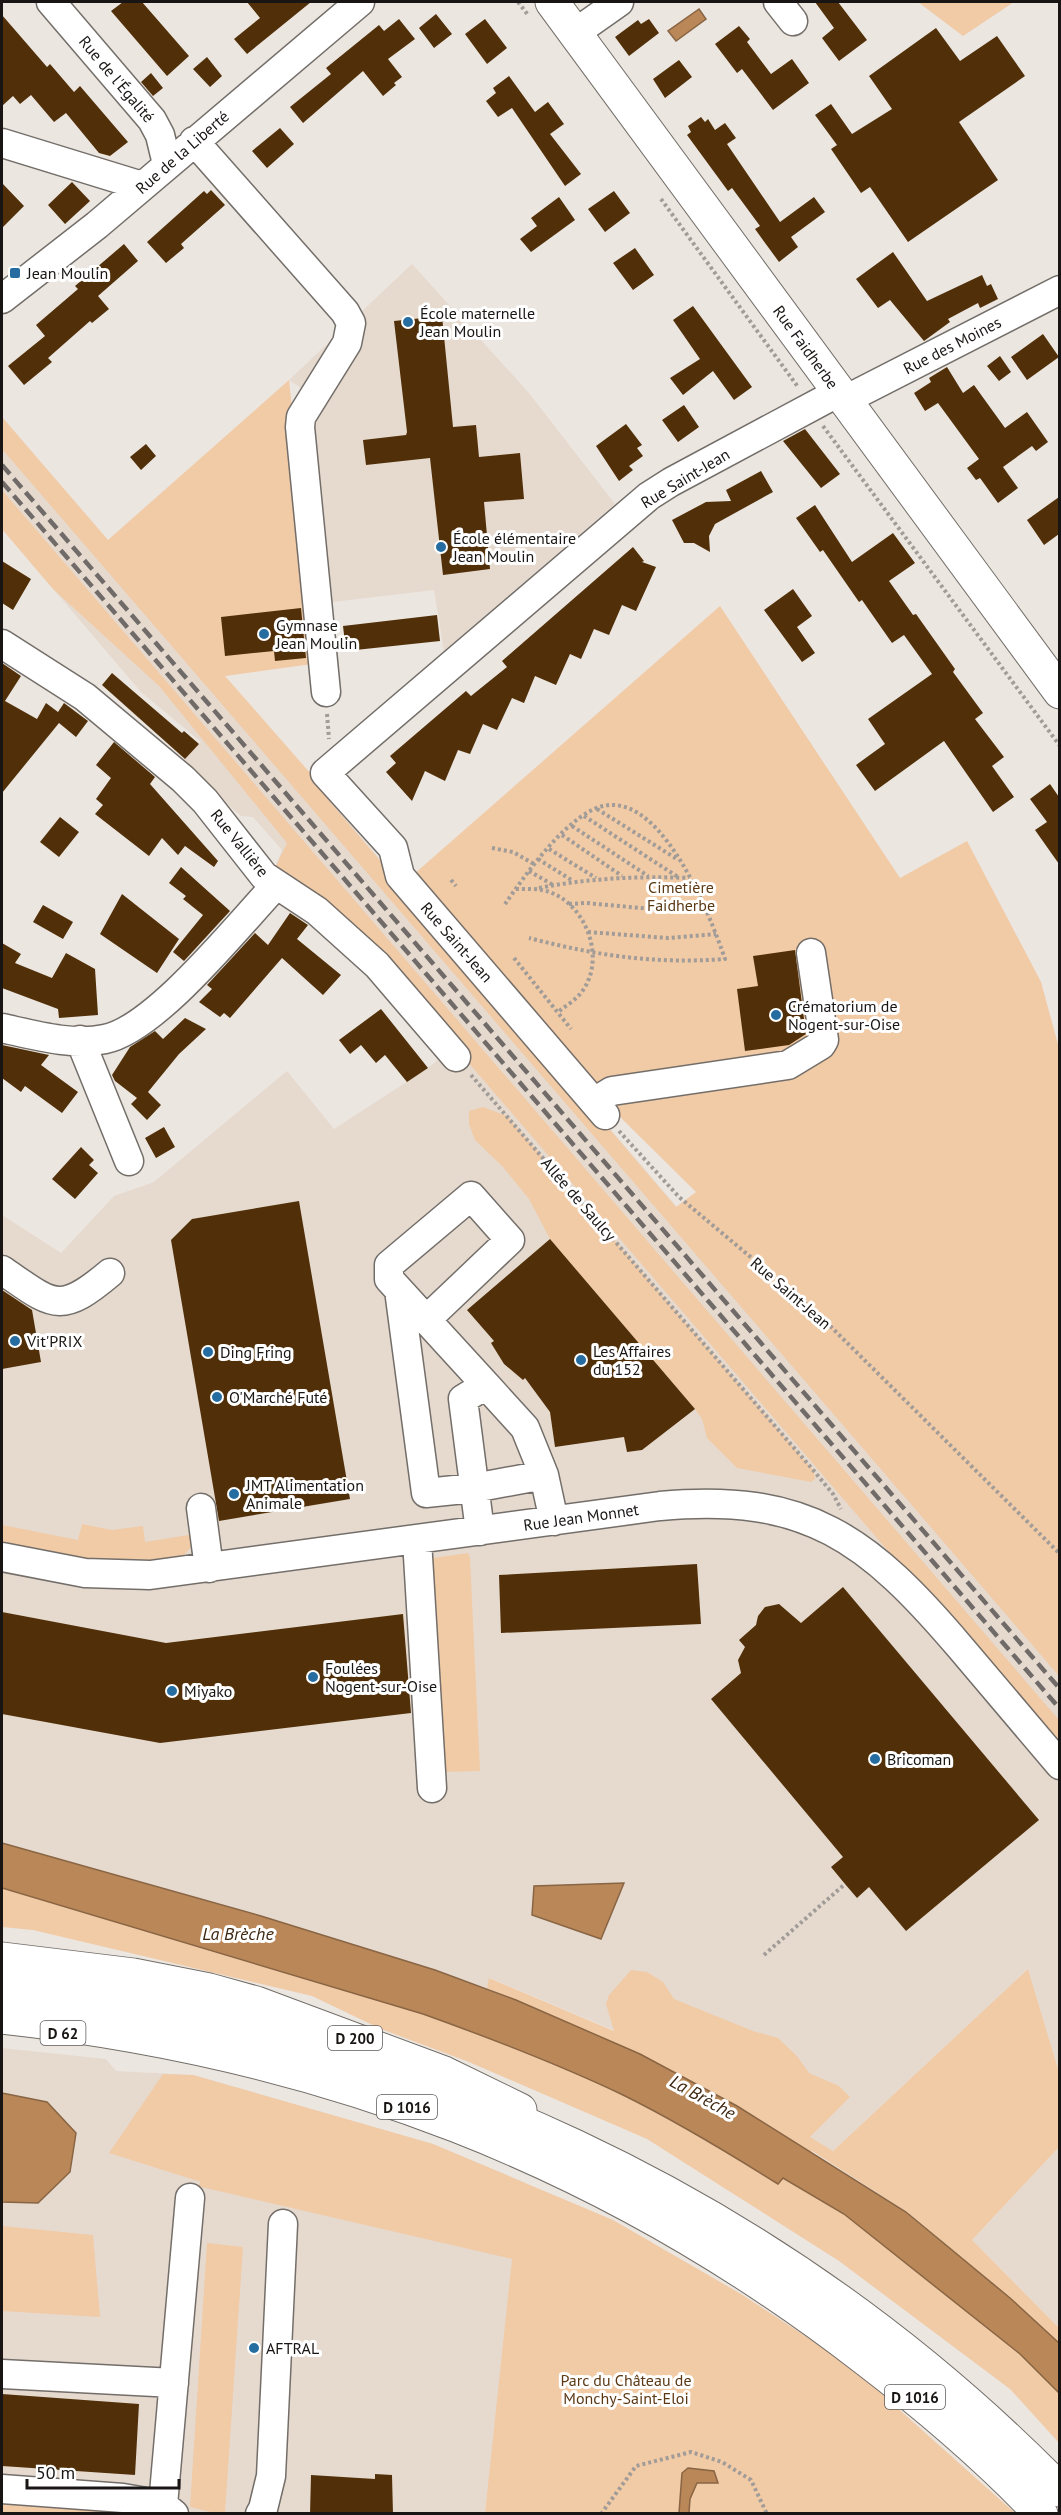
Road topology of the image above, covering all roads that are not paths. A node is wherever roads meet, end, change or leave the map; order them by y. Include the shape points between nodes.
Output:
1 (51, 2) edge
2 (360, 2) edge
3 (618, 2) edge
4 (542, 11) edge
5 (575, 33) junction
6 (199, 147) junction
7 (5, 150) edge
8 (167, 164) junction
9 (142, 186) junction
10 (1059, 290) edge
11 (2, 299) edge
12 (832, 399) junction
13 (2, 644) edge
14 (326, 692) road end
15 (1059, 692) edge
16 (276, 885) junction
17 (811, 953) dead end
18 (2, 1028) edge
19 (80, 1041) junction
20 (456, 1057) road end
21 (129, 1161) dead end
22 (2, 1270) edge
23 (110, 1273) dead end
24 (399, 1290) junction
25 (426, 1320) junction
26 (486, 1385) junction
27 (544, 1475) junction
28 (474, 1488) junction
29 (201, 1508) dead end
30 (554, 1521) junction
31 (480, 1531) junction
32 (417, 1540) junction
33 (2, 1557) edge
34 (209, 1568) junction
35 (1059, 1765) edge
36 (432, 1788) dead end
37 (2, 1946) edge
38 (2, 1959) edge
39 (103, 1971) junction
40 (2, 1989) edge
41 (2, 2017) edge
42 (2, 2031) edge
43 (124, 2033) junction
44 (590, 2153) junction
45 (190, 2198) dead end
46 (283, 2224) dead end
47 (2, 2374) edge
48 (174, 2383) junction
49 (2, 2489) edge
50 (1054, 2494) edge
51 (166, 2511) edge
52 (260, 2514) edge

1 - 8 street, Rue de l'Égalité via 152,120
2 - 6 street, Rue de la Liberté
3 - 5 street
4 - 5 main road, Rue Faidherbe
5 - 12 main road, Rue Faidherbe
6 - 8 street, Rue de la Liberté
6 - 14 street via 351,323 347,343 301,417 300,427
7 - 9 street
8 - 9 street, Rue de la Liberté
9 - 11 street, Rue de la Liberté
10 - 12 street, Rue des Moines
12 - 15 main road, Rue Faidherbe
12 - 17 street, Rue Saint-Jean via 650,496 325,773 393,848 400,876 600,1109 612,1092 788,1065 821,1045 824,1040
13 - 16 street, Rue Vallière via 72,687 172,770 205,801 257,869
16 - 19 street, Rue Vallière via 194,974 150,1015 112,1038
16 - 20 street via 317,911 377,965
18 - 19 street, Rue Vallière
19 - 21 street
22 - 23 street via 42,1297 71,1301
24 - 25 street
24 - 25 street via 389,1279 389,1264 471,1196 510,1240
24 - 28 street via 426,1493
25 - 26 street
26 - 27 street via 525,1428
26 - 28 street via 463,1400
27 - 28 street
27 - 30 street
28 - 31 street
29 - 34 street
30 - 31 street, Rue Jean Monnet
30 - 35 street, Rue Jean Monnet via 660,1506 725,1503 795,1516 849,1539 915,1595
31 - 32 street, Rue Jean Monnet
32 - 34 street, Rue Jean Monnet
32 - 36 street
33 - 34 street, Rue Jean Monnet via 85,1573 119,1575
37 - 39 street via 52,1955
38 - 39 main road, D 200
39 - 44 main road, D 200 via 209,1990 314,2022 472,2085
40 - 44 main road, D 1016 via 157,2010 306,2044 444,2090
41 - 43 main road, D 1016
42 - 43 main road, D 62
43 - 50 main road, D 1016 via 240,2057 367,2093 436,2117 620,2200 748,2274 937,2415 990,2462
44 - 50 main road, D 1016 via 719,2222 833,2297 950,2387
45 - 48 street
46 - 52 street via 271,2476
47 - 48 street
48 - 51 street
49 - 51 street via 123,2498

